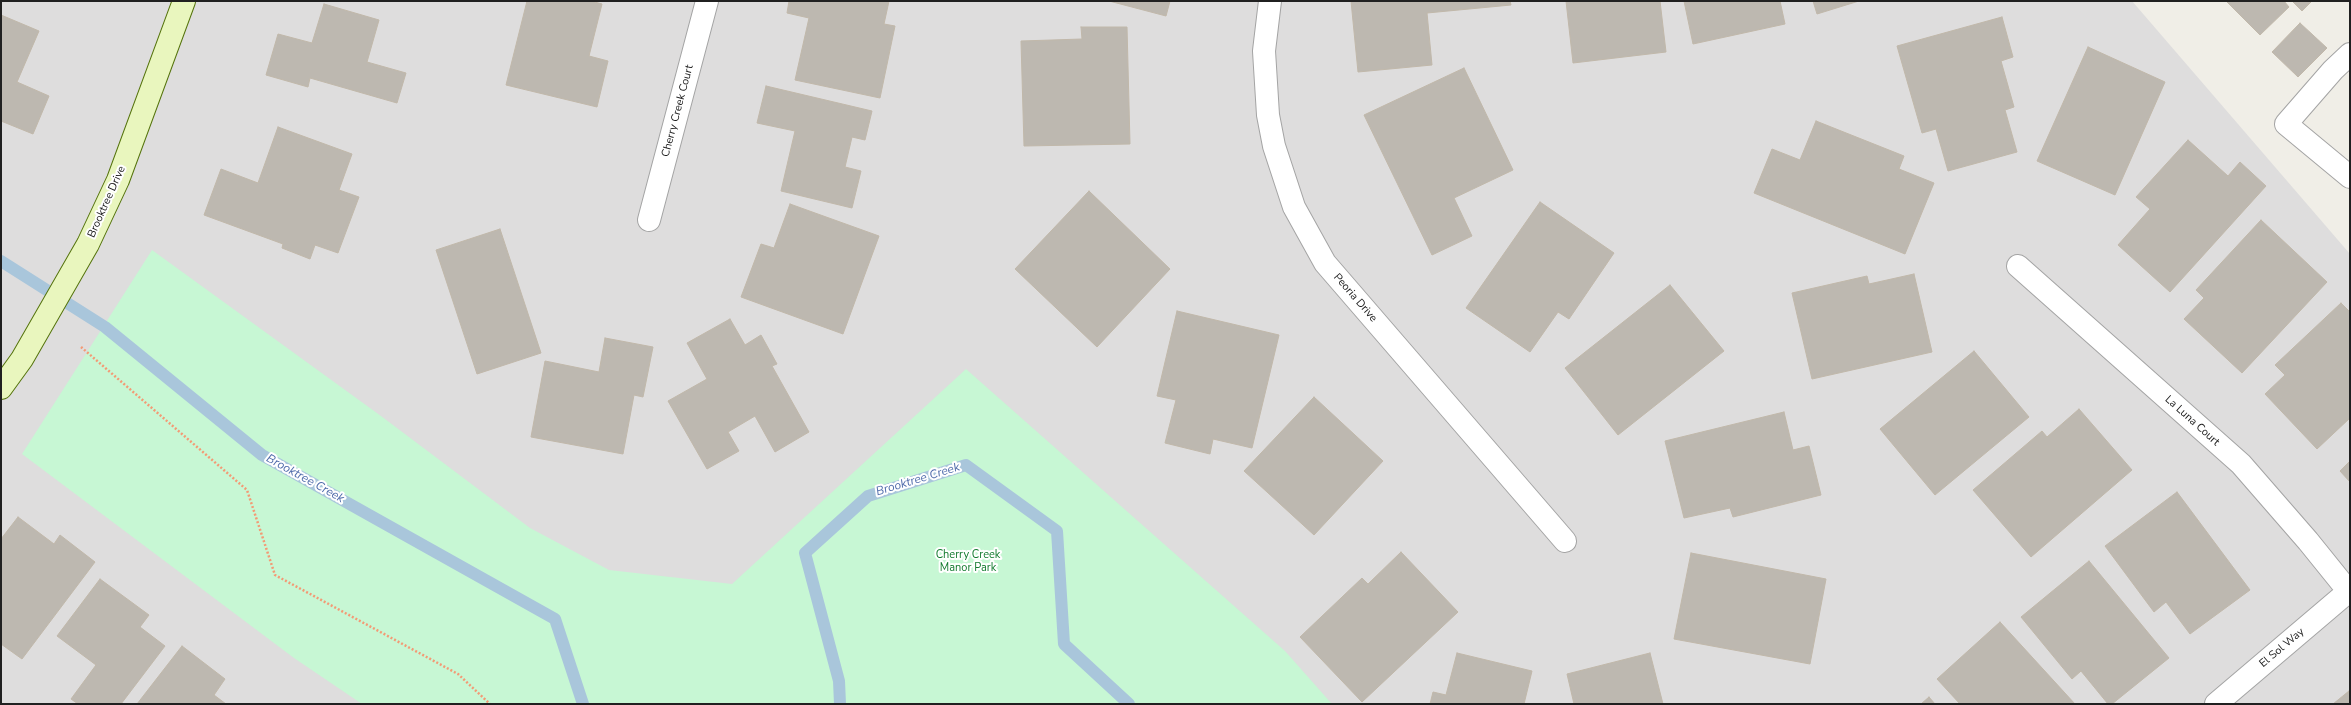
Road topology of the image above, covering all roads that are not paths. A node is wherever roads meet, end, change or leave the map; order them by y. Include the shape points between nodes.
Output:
1 (184, 1) edge
2 (707, 1) edge
3 (1270, 1) edge
4 (2350, 54) edge
5 (2350, 177) edge
6 (649, 220) dead end
7 (2018, 266) dead end
8 (1, 388) edge
9 (1565, 541) dead end
10 (2349, 592) edge
11 (2216, 704) edge

1 - 8 street, Brooktree Drive via 123,166 88,244 22,359
2 - 6 street, Cherry Creek Court
3 - 9 street, Peoria Drive via 1264,51 1268,115 1274,146 1294,207 1324,263
4 - 5 street via 2286,124
7 - 10 street, La Luna Court via 2241,464
10 - 11 street, El Sol Way

